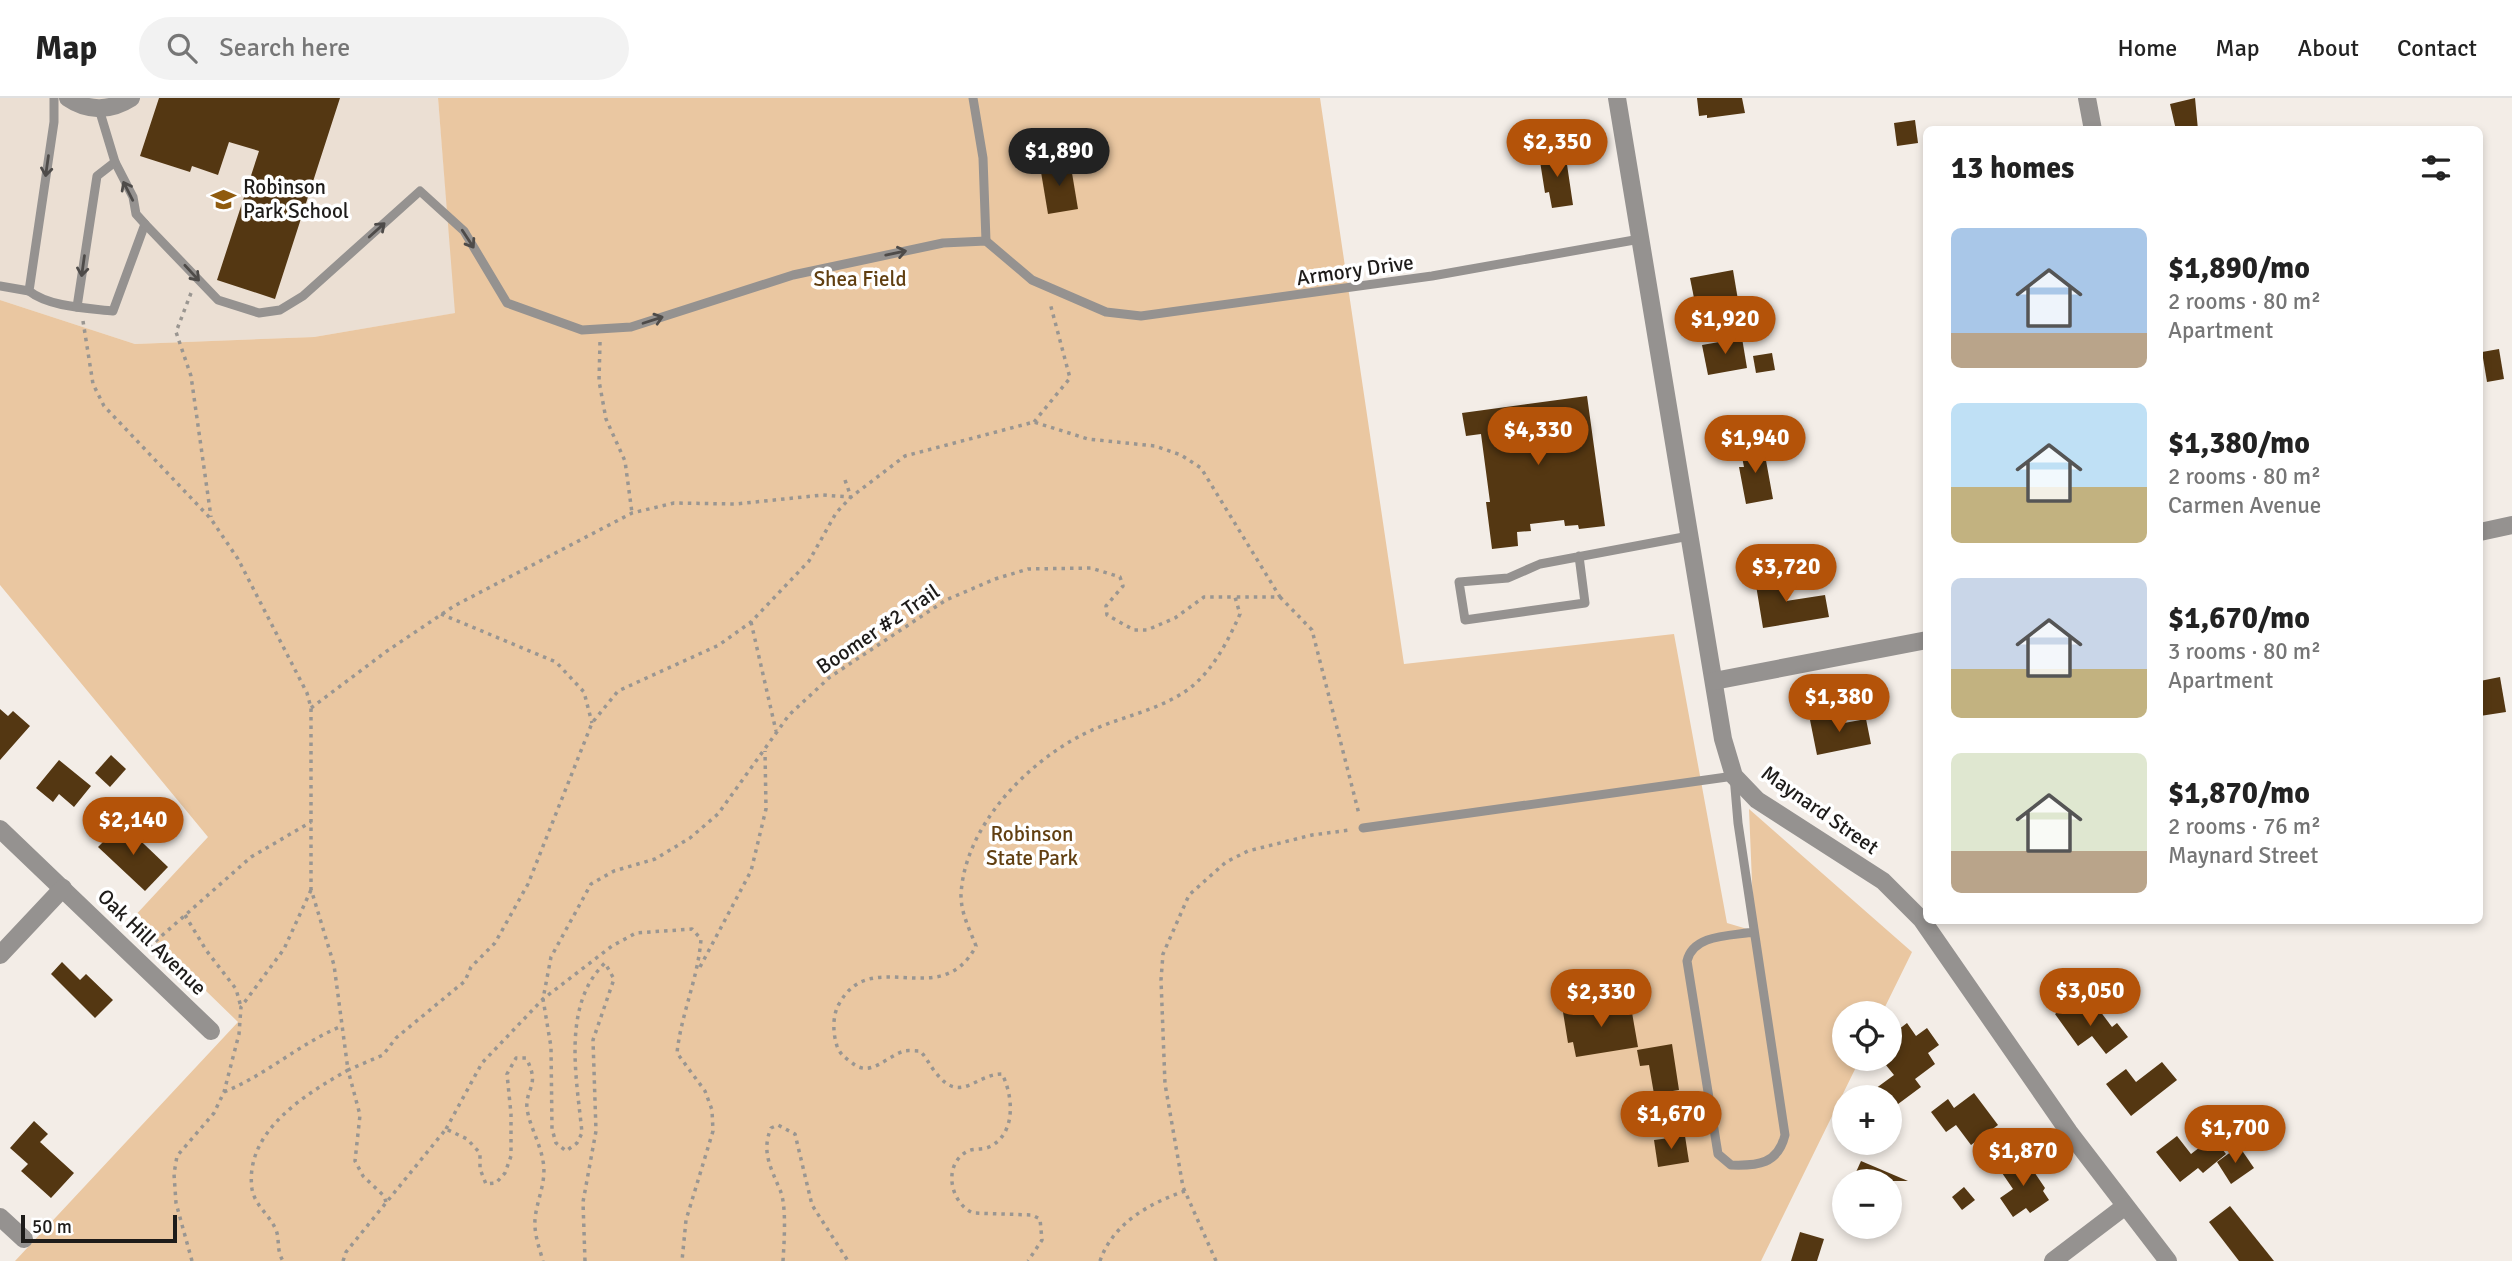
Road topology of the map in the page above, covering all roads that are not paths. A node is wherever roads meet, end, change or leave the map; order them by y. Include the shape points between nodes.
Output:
1 (54, 98) edge
2 (68, 98) edge
3 (131, 98) edge
4 (973, 98) edge
5 (1617, 98) edge
6 (2087, 98) edge
7 (99, 109) junction
8 (2092, 126) edge
9 (115, 162) junction
10 (145, 224) junction
11 (1640, 239) junction
12 (986, 241) junction
13 (0, 286) edge
14 (29, 290) junction
15 (77, 307) junction
16 (2512, 525) edge
17 (2483, 531) edge
18 (1689, 536) junction
19 (1579, 556) junction
20 (1923, 640) edge
21 (1714, 681) junction
22 (1734, 776) junction
23 (1363, 828) road end
24 (0, 829) edge
25 (63, 888) junction
26 (1923, 921) edge
27 (1925, 924) edge
28 (1754, 932) junction
29 (0, 955) edge
30 (211, 1031) dead end
31 (2124, 1207) junction
32 (0, 1217) edge
33 (24, 1239) dead end
34 (2053, 1261) edge
35 (2168, 1261) edge

1 -> 14 lane
2 - 7 street
3 - 7 street
4 - 12 lane via 983,158
5 - 11 street, Maynard Street
6 - 8 street
7 - 9 lane
10 -> 9 lane via 136,214 133,197
9 -> 15 lane via 97,176
10 -> 12 lane via 218,300 259,313 280,310 303,296 419,191 464,231 507,303 582,330 631,327 793,275 943,243
10 - 15 lane via 113,311
11 - 12 lane, Armory Drive via 1432,276 1141,316 1106,312 1032,280
11 - 18 street, Maynard Street
13 - 14 lane
14 - 15 lane
16 - 17 street
18 - 19 lane
18 - 21 street, Maynard Street
19 - 19 lane via 1540,564 1508,578 1459,582 1465,620 1586,604
20 - 21 street
21 - 22 street, Maynard Street
22 - 23 lane
22 - 26 street, Maynard Street via 1757,800 1883,881
22 - 28 lane
24 - 25 street, Oak Hill Avenue
25 - 29 street
25 - 30 street, Oak Hill Avenue
27 - 31 street, Maynard Street
28 - 28 lane via 1785,1135 1776,1156 1766,1162 1731,1165 1718,1154 1687,961 1700,942
31 - 34 street
31 - 35 street, Maynard Street
32 - 33 street

